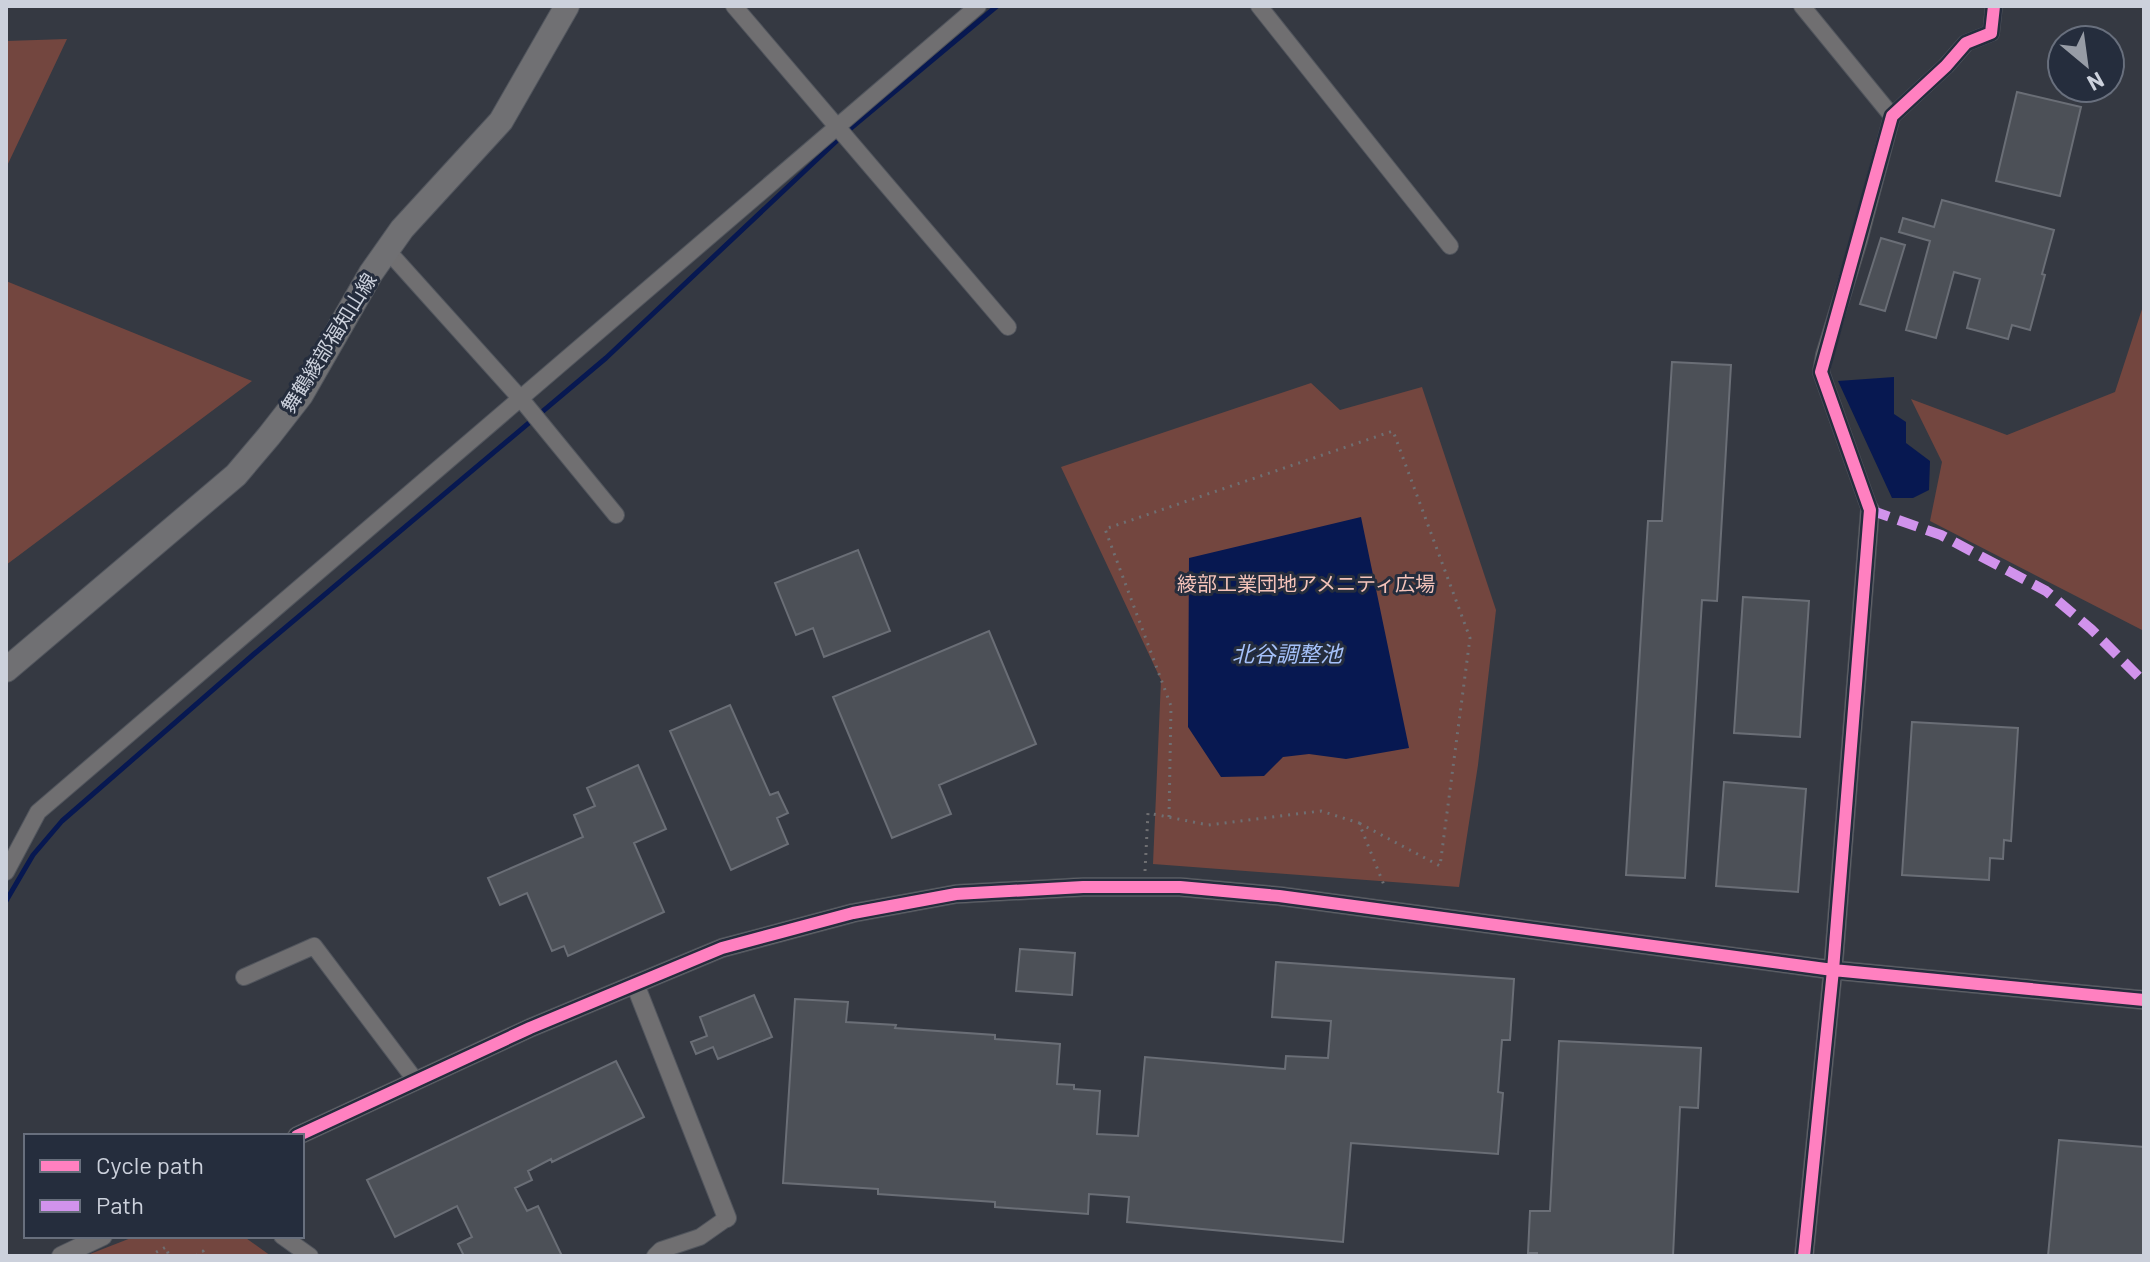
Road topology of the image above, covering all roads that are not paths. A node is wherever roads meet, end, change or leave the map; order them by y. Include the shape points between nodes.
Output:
1 (567, 6) edge
2 (734, 6) edge
3 (978, 6) edge
4 (1259, 6) edge
5 (1802, 6) edge
6 (1994, 6) edge
7 (1892, 116) junction
8 (836, 126) junction
9 (1450, 246) dead end
10 (387, 250) junction
11 (1008, 327) dead end
12 (521, 399) junction
13 (1870, 510) joint
14 (616, 515) dead end
15 (6, 670) edge
16 (6, 872) edge
17 (1833, 970) junction
18 (244, 977) dead end
19 (635, 984) junction
20 (2144, 1000) edge
21 (416, 1081) junction
22 (301, 1134) edge
23 (727, 1218) joint
24 (99, 1238) edge
25 (285, 1238) edge
26 (61, 1256) edge
27 (310, 1256) edge
28 (655, 1256) edge
29 (1804, 1256) edge

1 - 10 main road, 舞鶴綾部福知山線 via 501,121
2 - 8 street
3 - 8 street
4 - 9 street
5 - 7 street
6 - 7 street via 1991,33 1966,43
7 - 13 street via 1821,372
8 - 11 street
8 - 12 street
10 - 12 street
10 - 15 main road, 舞鶴綾部福知山線 via 301,395 236,475
12 - 14 street
12 - 16 street via 38,812
13 - 17 street
17 - 19 street via 1279,896 1180,887 1083,887 956,894 853,913 722,948
17 - 20 street
17 - 29 street
18 - 21 street via 314,946
19 - 21 street
19 - 23 street
21 - 22 street
23 - 28 street via 700,1237
24 - 26 street
25 - 27 street

